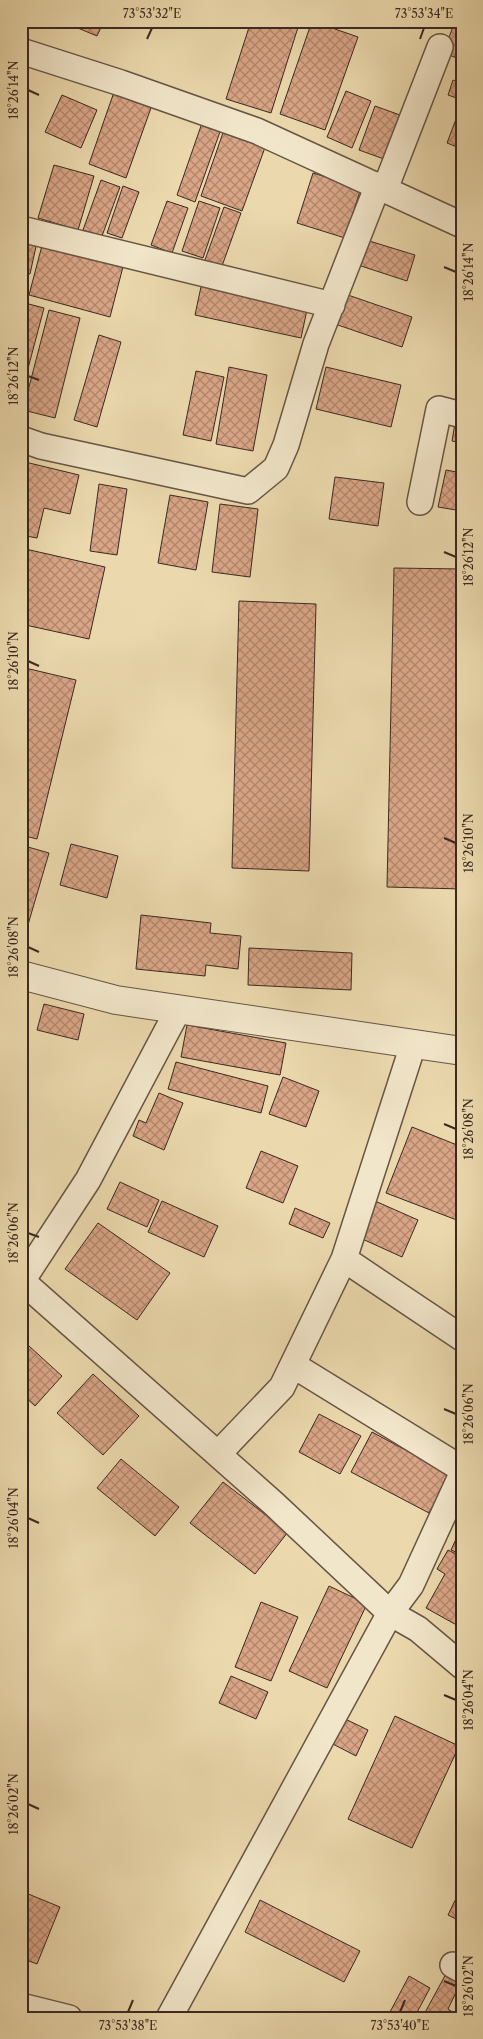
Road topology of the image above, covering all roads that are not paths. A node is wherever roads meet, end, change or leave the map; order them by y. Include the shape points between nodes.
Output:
1 (440, 48) dead end
2 (21, 52) edge
3 (381, 187) junction
4 (462, 225) edge
5 (21, 229) edge
6 (332, 305) junction
7 (462, 415) edge
8 (21, 439) edge
9 (420, 502) dead end
10 (21, 975) edge
11 (178, 1010) junction
12 (413, 1044) junction
13 (462, 1051) edge
14 (344, 1259) junction
15 (21, 1281) edge
16 (462, 1338) edge
17 (293, 1365) junction
18 (218, 1454) junction
19 (462, 1469) edge
20 (462, 1474) edge
21 (390, 1613) junction
22 (462, 1666) edge
23 (21, 2006) edge
24 (69, 2018) edge
25 (169, 2018) edge

1 - 3 street
2 - 3 street via 257,131
3 - 4 street
3 - 6 street
5 - 6 street
6 - 8 street via 276,468 248,491
7 - 9 street via 439,409
10 - 11 street via 116,1000
11 - 12 street
11 - 15 street via 88,1180
12 - 13 street
12 - 14 street
14 - 16 street
14 - 17 street
15 - 18 street
17 - 18 street via 282,1387
17 - 19 street
18 - 21 street
20 - 21 street via 411,1585
21 - 22 street via 418,1629
21 - 25 street
23 - 24 street

